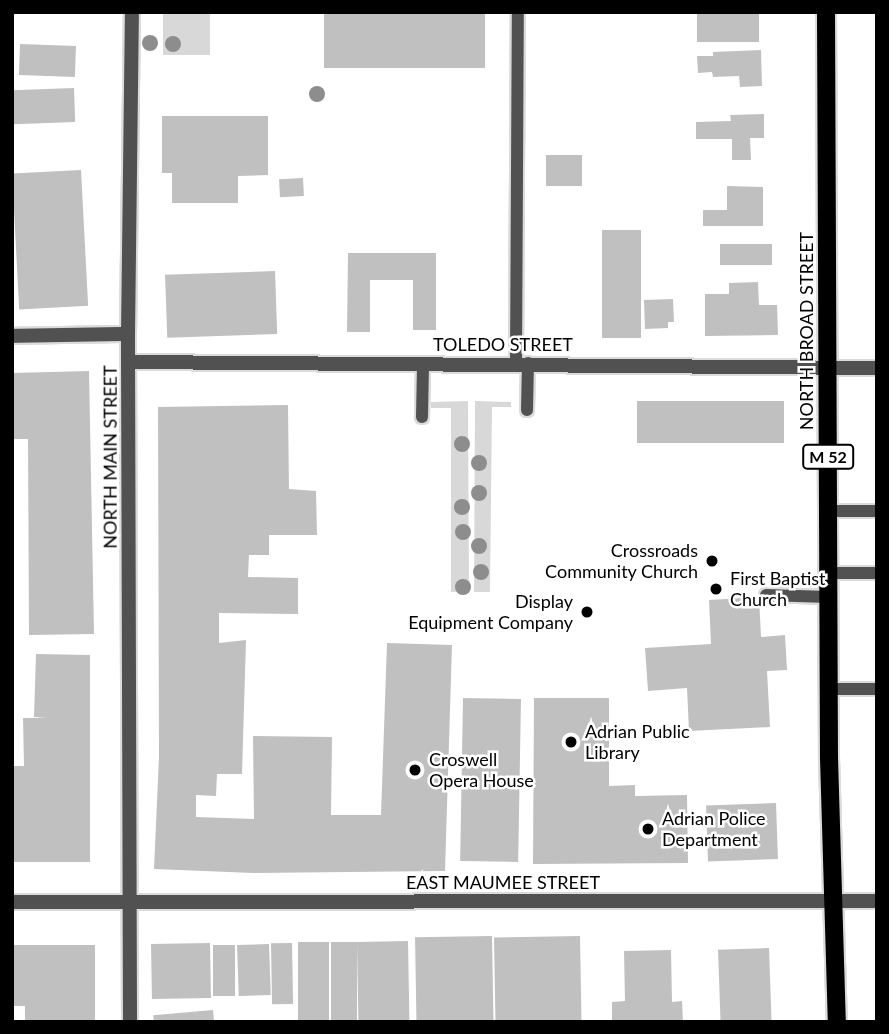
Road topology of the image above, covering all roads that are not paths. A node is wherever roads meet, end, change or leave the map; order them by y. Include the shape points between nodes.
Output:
1 (132, 12) edge
2 (518, 12) edge
3 (826, 12) edge
4 (128, 334) junction
5 (12, 336) edge
6 (130, 362) junction
7 (423, 363) junction
8 (522, 363) junction
9 (827, 368) junction
10 (877, 368) edge
11 (527, 410) dead end
12 (422, 417) dead end
13 (877, 510) edge
14 (828, 511) junction
15 (828, 573) junction
16 (877, 573) edge
17 (766, 596) dead end
18 (828, 597) junction
19 (828, 689) junction
20 (877, 689) edge
21 (831, 901) junction
22 (877, 901) edge
23 (12, 902) edge
24 (129, 902) junction
25 (130, 1022) edge
26 (837, 1022) edge

1 - 4 street, NORTH MAIN STREET
2 - 8 lane
3 - 9 main road, NORTH BROAD STREET / M 52
4 - 5 street
4 - 6 street, NORTH MAIN STREET
6 - 7 street, TOLEDO STREET
6 - 24 street, NORTH MAIN STREET
7 - 8 street, TOLEDO STREET
7 - 12 lane
8 - 9 street, TOLEDO STREET
8 - 11 lane
9 - 10 street, TOLEDO STREET
9 - 14 main road, NORTH BROAD STREET / M 52
13 - 14 lane
14 - 15 main road, NORTH BROAD STREET / M 52
15 - 16 lane
15 - 18 main road, NORTH BROAD STREET / M 52
17 - 18 lane
18 - 19 main road, NORTH BROAD STREET / M 52
19 - 20 lane
19 - 21 main road, NORTH BROAD STREET / M 52
21 - 22 street, EAST MAUMEE STREET
21 - 24 street, EAST MAUMEE STREET
21 - 26 main road, M 52
23 - 24 street, EAST MAUMEE STREET
24 - 25 street, NORTH MAIN STREET

